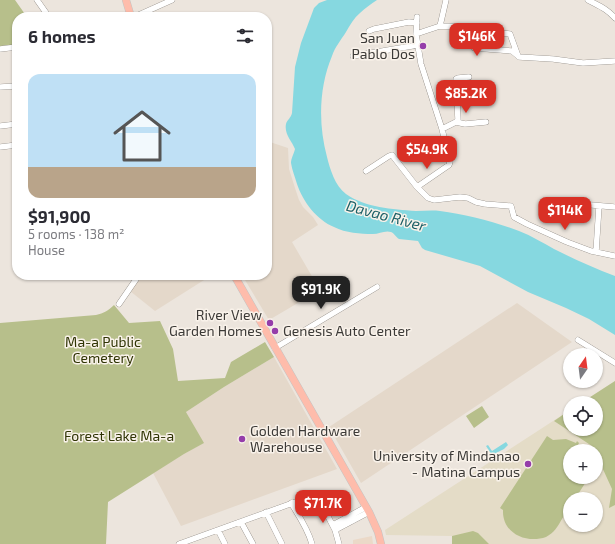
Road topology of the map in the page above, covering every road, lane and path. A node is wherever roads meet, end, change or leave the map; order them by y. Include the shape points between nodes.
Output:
1 (37, 0) edge
2 (126, 0) edge
3 (172, 0) edge
4 (446, 0) edge
5 (588, 0) edge
6 (45, 12) edge
7 (130, 12) edge
8 (145, 12) edge
9 (615, 18) edge
10 (440, 26) junction
11 (472, 27) junction
12 (369, 31) dead end
13 (416, 34) junction
14 (418, 45) junction
15 (12, 48) edge
16 (0, 49) edge
17 (353, 56) dead end
18 (518, 56) junction
19 (615, 61) edge
20 (469, 77) dead end
21 (12, 86) edge
22 (0, 87) edge
23 (456, 122) junction
24 (486, 122) dead end
25 (12, 125) edge
26 (0, 126) edge
27 (442, 128) junction
28 (12, 146) edge
29 (0, 147) edge
30 (366, 171) dead end
31 (416, 187) junction
32 (580, 204) dead end
33 (599, 206) junction
34 (615, 207) edge
35 (596, 252) junction
36 (615, 256) edge
37 (136, 280) edge
38 (237, 280) edge
39 (377, 287) dead end
40 (119, 304) dead end
41 (578, 340) dead end
42 (275, 348) junction
43 (615, 363) edge
44 (291, 503) junction
45 (368, 510) junction
46 (266, 512) junction
47 (241, 522) junction
48 (334, 527) junction
49 (218, 530) junction
50 (194, 542) edge
51 (179, 544) edge
52 (225, 544) edge
53 (253, 544) edge
54 (282, 544) edge
55 (312, 544) edge
56 (339, 544) edge
57 (381, 544) edge

1 - 6 street
2 - 7 main road
3 - 8 street
4 - 10 street
5 - 9 street via 609,11
10 - 11 street
10 - 13 street
11 - 18 street via 510,34
11 - 18 street via 474,48 512,51
12 - 13 street via 417,20
13 - 14 street
14 - 17 street
14 - 27 street via 421,64
15 - 16 street
18 - 19 street via 553,58 583,64
20 - 23 street via 456,79
21 - 22 street
23 - 24 street
23 - 27 street
25 - 26 street
27 - 31 street via 450,164
28 - 29 street
30 - 31 street via 392,155
31 - 35 street via 431,200 460,197 486,204 511,206 516,219
32 - 33 street
33 - 34 street
33 - 35 street
35 - 36 street
37 - 40 street
38 - 42 main road
39 - 42 street
41 - 43 street
42 - 45 main road
44 - 46 street
44 - 48 street via 316,495
44 - 55 street via 302,520
45 - 48 street
45 - 57 main road
46 - 47 street
46 - 54 street
47 - 49 street
47 - 53 street
48 - 56 street
49 - 50 street
49 - 52 street
50 - 51 street

